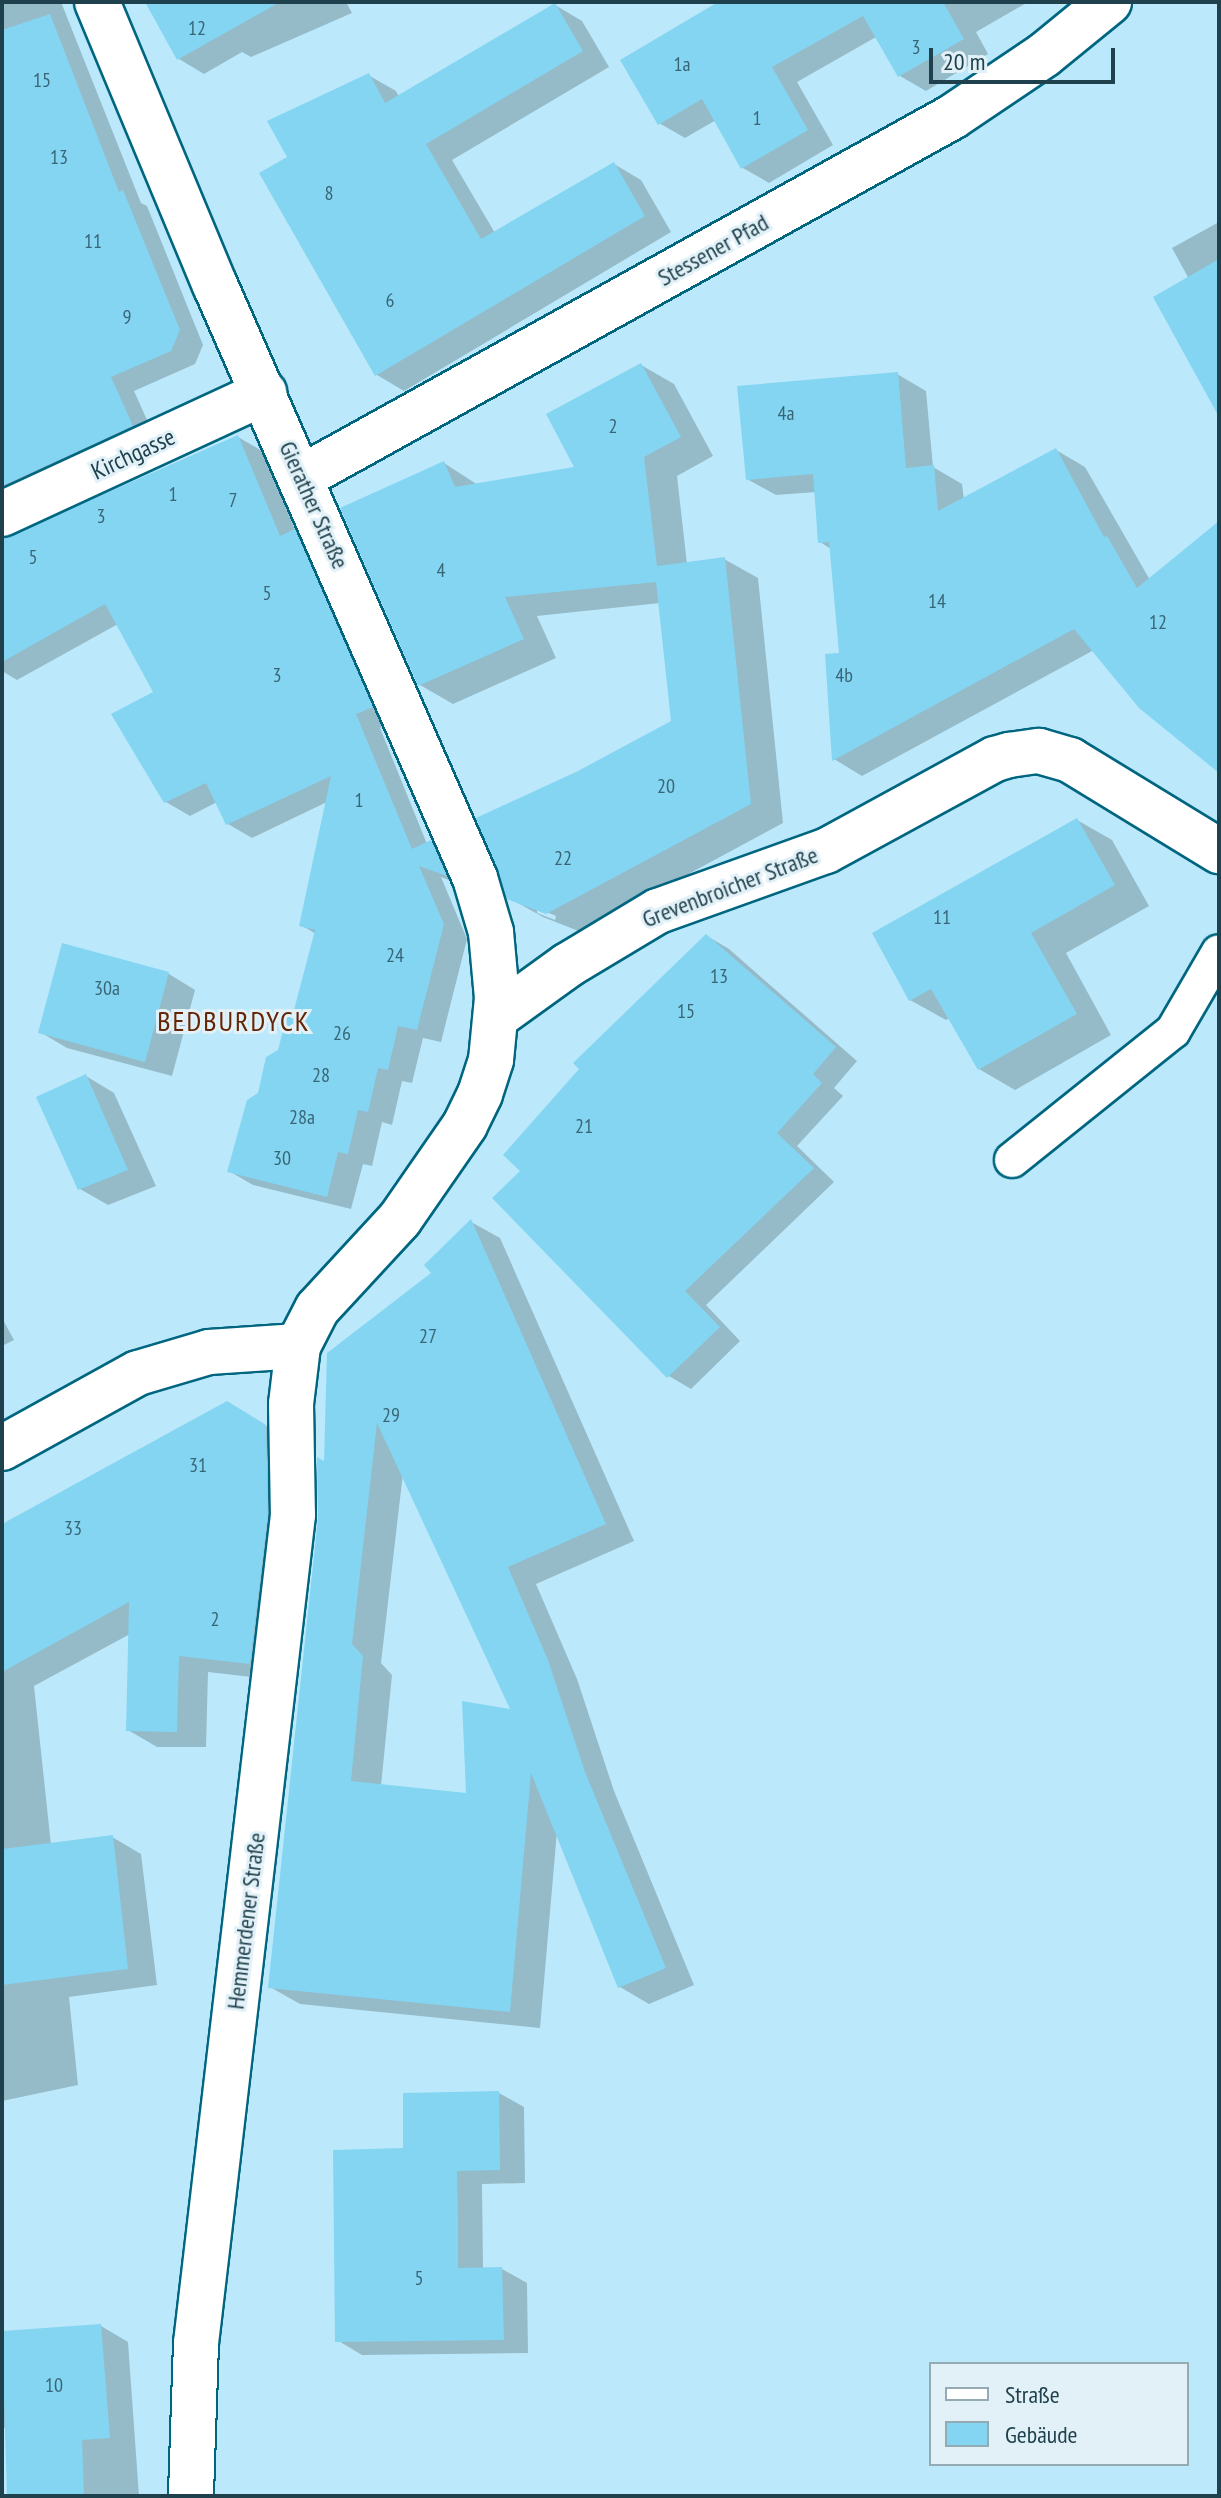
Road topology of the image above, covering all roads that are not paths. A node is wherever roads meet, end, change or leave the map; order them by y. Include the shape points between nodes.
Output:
1 (97, 2) edge
2 (1109, 2) edge
3 (264, 393) junction
4 (302, 477) junction
5 (2, 514) edge
6 (1219, 851) edge
7 (1219, 952) edge
8 (496, 1017) junction
9 (1012, 1160) dead end
10 (298, 1346) junction
11 (2, 1448) edge
12 (191, 2496) edge

1 - 3 main road, Gierather Straße
2 - 4 main road, Stessener Pfad via 1013,78 952,117
3 - 4 main road, Gierather Straße
3 - 5 main road, Kirchgasse
4 - 8 main road, Gierather Straße via 475,878 492,941
6 - 8 main road, Grevenbroicher Straße via 1070,760 1039,751 1009,755 826,851 658,911 568,965
7 - 9 lane via 1173,1031
8 - 10 main road via 486,1077 465,1125 400,1219 317,1309
10 - 11 main road via 209,1352 138,1373
10 - 12 main road, Hemmerdener Straße via 291,1404 293,1515 196,2343

